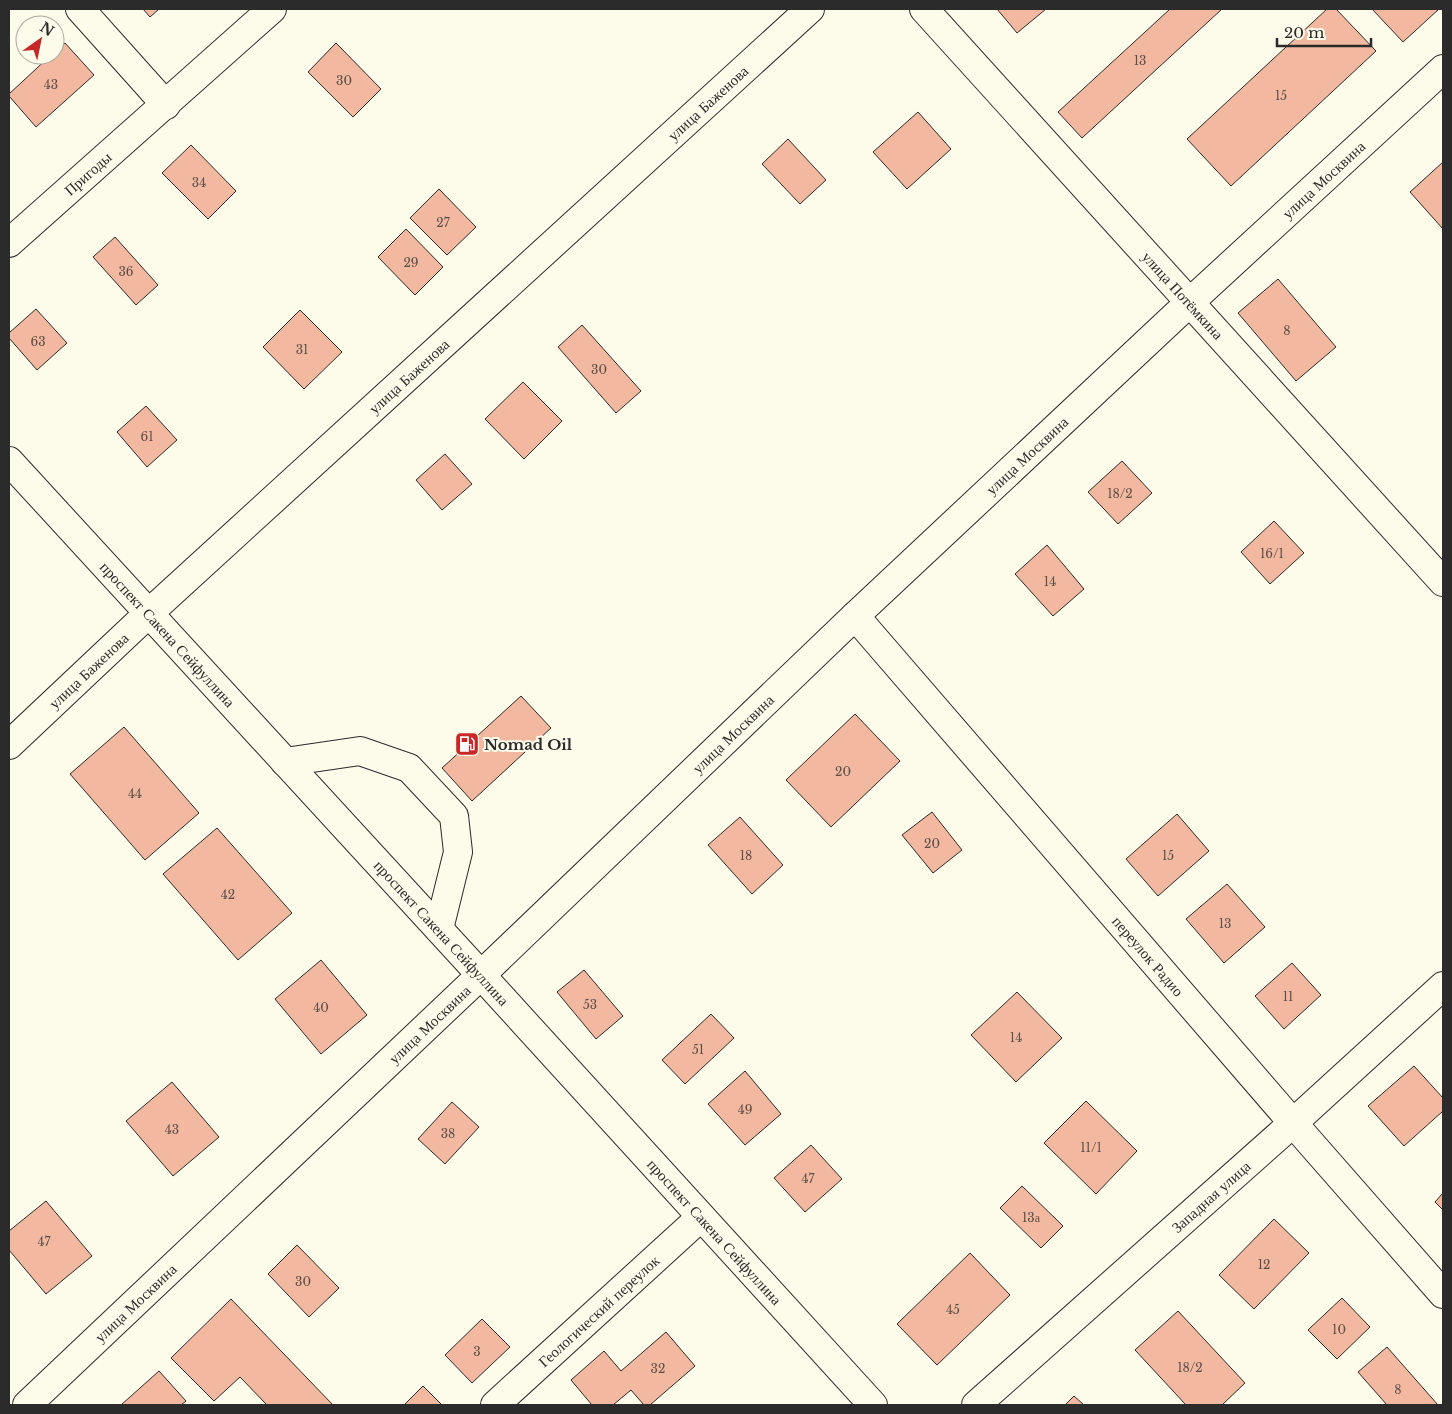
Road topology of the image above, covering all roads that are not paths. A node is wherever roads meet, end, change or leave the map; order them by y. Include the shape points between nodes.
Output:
1 (80, 9) edge
2 (272, 9) edge
3 (810, 9) edge
4 (924, 9) edge
5 (1443, 69) edge
6 (166, 105) junction
7 (9, 243) edge
8 (1189, 302) junction
9 (9, 461) edge
10 (1443, 582) edge
11 (149, 614) junction
12 (855, 616) junction
13 (9, 745) edge
14 (285, 762) junction
15 (439, 929) junction
16 (481, 976) junction
17 (1443, 986) edge
18 (1293, 1123) junction
19 (701, 1217) junction
20 (1443, 1294) edge
21 (27, 1405) edge
22 (495, 1405) edge
23 (873, 1405) edge
24 (976, 1405) edge

1 - 6 street
2 - 6 street, Пригоды
3 - 11 street, улица Баженова
4 - 8 street, улица Потёмкина
5 - 8 street, улица Москвина
6 - 7 street, Пригоды
8 - 10 street, улица Потёмкина
8 - 12 street, улица Москвина
9 - 11 street, проспект Сакена Сейфуллина
11 - 13 street, улица Баженова
11 - 14 street, проспект Сакена Сейфуллина
12 - 16 street, улица Москвина
12 - 18 street, переулок Радио
14 - 15 street, проспект Сакена Сейфуллина
14 - 15 street via 360,751 409,768 454,816 458,852
15 - 16 street, проспект Сакена Сейфуллина
16 - 19 street, проспект Сакена Сейфуллина
16 - 21 street, улица Москвина
17 - 18 street, Западная улица
18 - 20 street, переулок Радио
18 - 24 street, Западная улица
19 - 22 street, Геологический переулок
19 - 23 street, проспект Сакена Сейфуллина

